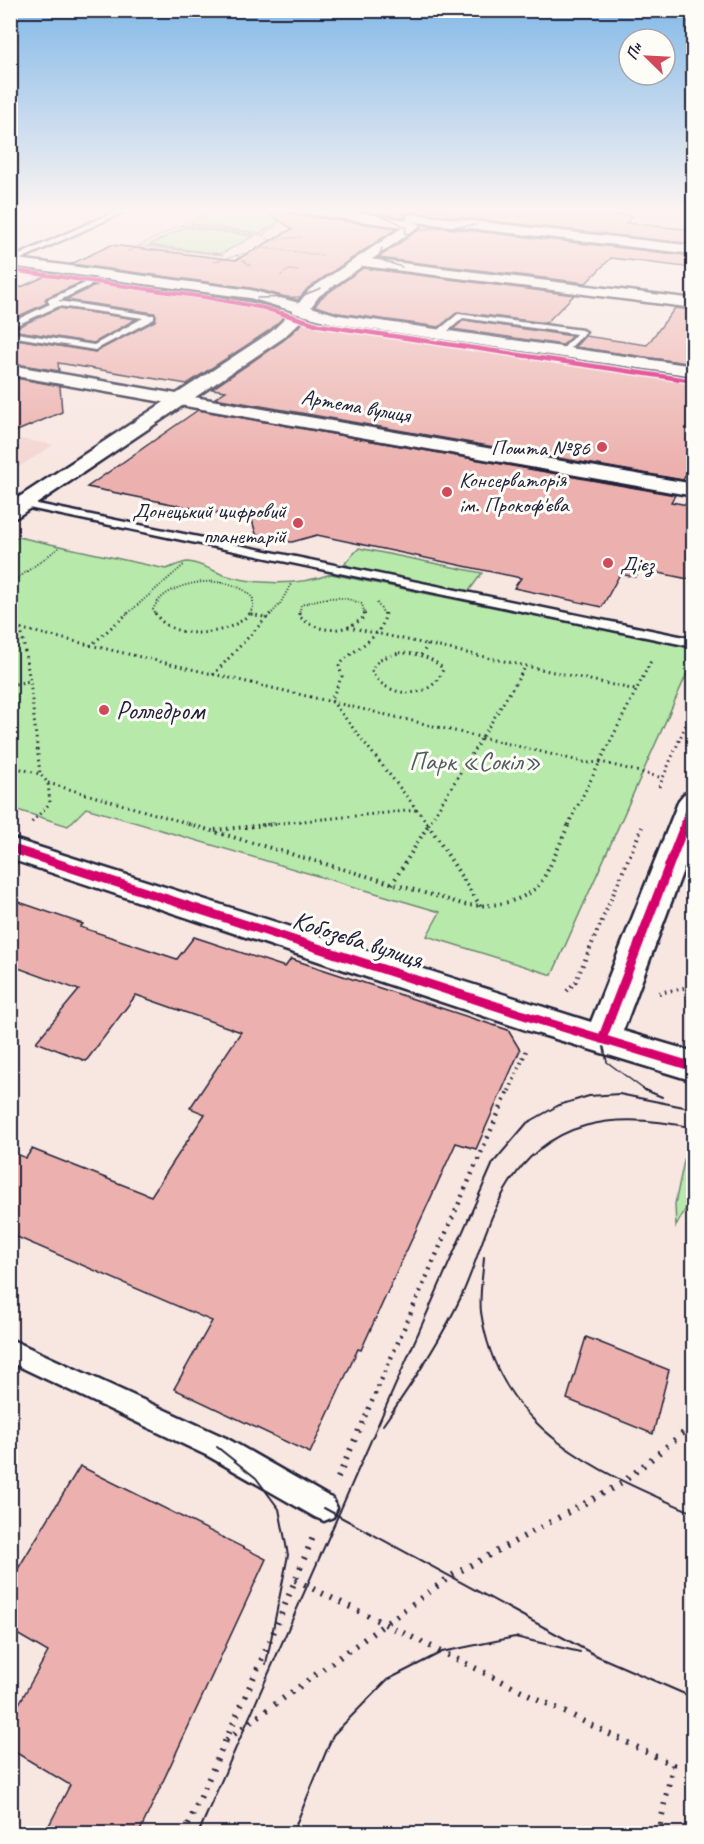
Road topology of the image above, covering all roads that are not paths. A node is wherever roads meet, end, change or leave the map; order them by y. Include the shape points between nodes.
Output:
1 (67, 294) edge
2 (182, 294) edge
3 (250, 294) joint
4 (304, 294) edge
5 (316, 294) edge
6 (621, 294) edge
7 (58, 303) junction
8 (693, 303) edge
9 (297, 315) junction
10 (451, 325) junction
11 (10, 327) edge
12 (462, 327) dead end
13 (10, 334) edge
14 (438, 335) junction
15 (566, 346) junction
16 (10, 370) edge
17 (693, 371) edge
18 (693, 381) edge
19 (183, 399) junction
20 (693, 490) edge
21 (17, 509) edge
22 (693, 643) edge
23 (693, 800) edge
24 (18, 837) edge
25 (602, 1039) junction
26 (693, 1067) edge
27 (10, 1350) edge
28 (324, 1508) road end

1 - 7 lane via 50,302
2 - 9 street
3 - 4 street
3 - 9 street via 271,299
5 - 9 street
6 - 8 street
7 - 11 lane
7 - 13 lane via 151,317 95,348
9 - 14 street
9 - 18 street via 319,325
9 - 19 street via 280,333
10 - 12 lane
10 - 14 lane
10 - 15 lane via 461,316 582,332
14 - 15 street
15 - 17 street
16 - 19 street, Артема вулиця
19 - 20 street, Артема вулиця
19 - 21 street
21 - 22 lane via 227,546
23 - 25 street
24 - 25 street, Кобозєва вулиця
25 - 26 street, Кобозєва вулиця
27 - 28 lane via 217,1447

